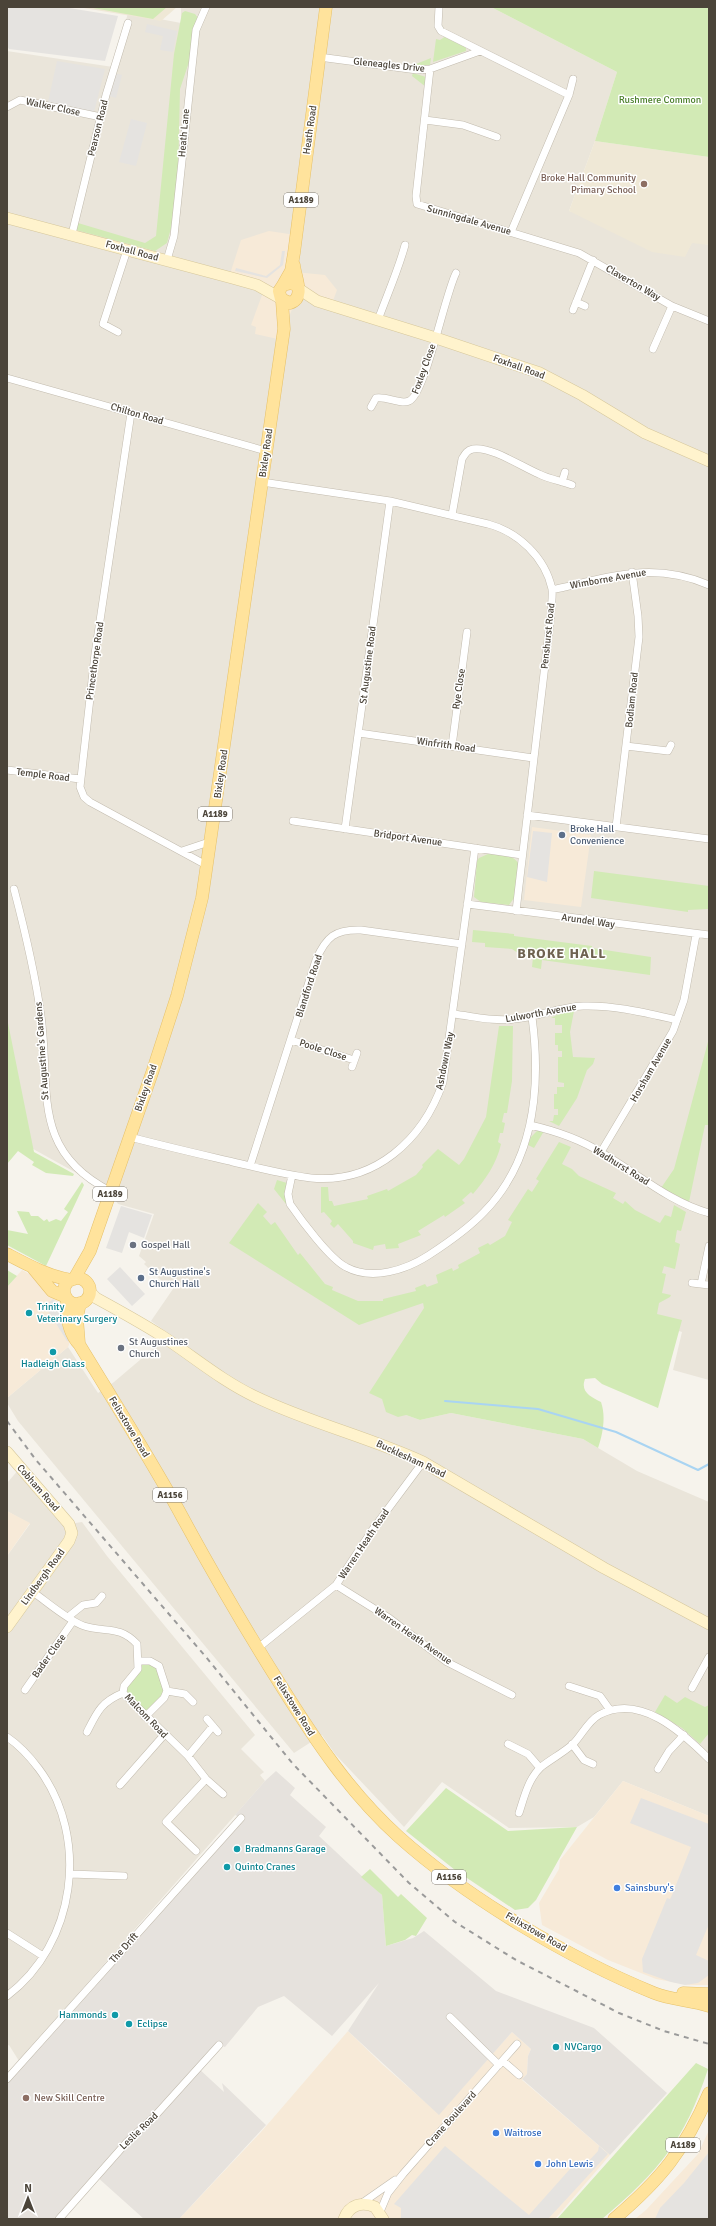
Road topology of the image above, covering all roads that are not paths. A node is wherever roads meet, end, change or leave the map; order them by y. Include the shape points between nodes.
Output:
1 (206, 7) edge
2 (326, 7) edge
3 (439, 7) edge
4 (128, 23) dead end
5 (480, 51) junction
6 (320, 57) junction
7 (430, 69) junction
8 (573, 79) dead end
9 (569, 95) junction
10 (7, 107) edge
11 (101, 117) junction
12 (425, 120) junction
13 (497, 137) dead end
14 (7, 218) edge
15 (511, 232) junction
16 (72, 234) junction
17 (405, 245) dead end
18 (560, 247) joint
19 (128, 250) junction
20 (294, 253) junction
21 (167, 260) junction
22 (593, 260) junction
23 (456, 273) dead end
24 (282, 292) junction
25 (297, 294) junction
26 (576, 302) junction
27 (585, 306) dead end
28 (672, 306) junction
29 (572, 310) dead end
30 (378, 320) junction
31 (708, 320) edge
32 (284, 330) junction
33 (118, 332) dead end
34 (435, 337) junction
35 (652, 349) dead end
36 (7, 378) edge
37 (371, 407) dead end
38 (131, 413) junction
39 (266, 451) junction
40 (709, 461) edge
41 (565, 472) dead end
42 (262, 482) junction
43 (562, 482) junction
44 (572, 485) dead end
45 (390, 501) junction
46 (452, 515) junction
47 (632, 572) junction
48 (709, 585) edge
49 (552, 590) junction
50 (467, 632) dead end
51 (359, 733) junction
52 (452, 746) junction
53 (626, 746) junction
54 (669, 750) dead end
55 (533, 758) junction
56 (7, 770) edge
57 (80, 779) junction
58 (527, 815) junction
59 (292, 820) dead end
60 (616, 827) junction
61 (345, 829) junction
62 (709, 839) edge
63 (212, 841) junction
64 (475, 848) junction
65 (182, 851) junction
66 (522, 855) junction
67 (208, 866) junction
68 (14, 889) dead end
69 (468, 904) junction
70 (516, 910) junction
71 (696, 935) junction
72 (709, 935) edge
73 (462, 944) junction
74 (453, 1014) junction
75 (532, 1017) junction
76 (677, 1020) junction
77 (291, 1040) junction
78 (355, 1060) dead end
79 (530, 1125) junction
80 (130, 1137) junction
81 (601, 1152) junction
82 (250, 1166) junction
83 (292, 1175) junction
84 (110, 1191) junction
85 (709, 1213) edge
86 (709, 1246) edge
87 (90, 1252) junction
88 (7, 1254) edge
89 (32, 1268) junction
90 (72, 1280) junction
91 (692, 1283) dead end
92 (701, 1284) junction
93 (709, 1286) edge
94 (85, 1295) junction
95 (66, 1298) junction
96 (79, 1344) junction
97 (7, 1452) edge
98 (423, 1462) junction
99 (70, 1524) joint
100 (336, 1585) junction
101 (33, 1592) junction
102 (102, 1596) dead end
103 (71, 1619) junction
104 (709, 1624) edge
105 (7, 1627) edge
106 (258, 1648) junction
107 (709, 1657) edge
108 (139, 1661) junction
109 (569, 1686) dead end
110 (692, 1688) dead end
111 (25, 1690) dead end
112 (167, 1691) junction
113 (123, 1693) junction
114 (512, 1695) dead end
115 (193, 1702) dead end
116 (610, 1710) junction
117 (145, 1717) junction
118 (206, 1719) dead end
119 (87, 1732) dead end
120 (164, 1735) junction
121 (684, 1735) junction
122 (7, 1737) edge
123 (508, 1744) dead end
124 (572, 1744) junction
125 (188, 1756) junction
126 (709, 1759) edge
127 (593, 1764) dead end
128 (540, 1768) junction
129 (658, 1769) dead end
130 (206, 1779) junction
131 (120, 1785) dead end
132 (222, 1794) dead end
133 (519, 1813) dead end
134 (240, 1818) dead end
135 (196, 1851) dead end
136 (70, 1874) junction
137 (124, 1876) dead end
138 (7, 1933) edge
139 (43, 1956) junction
140 (611, 1973) junction
141 (656, 1994) junction
142 (709, 1994) edge
143 (7, 1996) edge
144 (709, 2006) edge
145 (709, 2014) edge
146 (450, 2017) dead end
147 (517, 2044) dead end
148 (219, 2045) dead end
149 (501, 2063) junction
150 (519, 2075) dead end
151 (7, 2079) edge
152 (709, 2093) edge
153 (403, 2174) junction
154 (362, 2204) junction
155 (381, 2215) edge
156 (59, 2219) edge
157 (344, 2219) edge
158 (614, 2219) edge

1 - 21 street, Heath Lane via 196,30 174,236
2 - 6 main road, Heath Road / A1189
3 - 5 street via 438,26 441,31
4 - 11 street, Pearson Road
5 - 7 street, Gleneagles Drive
5 - 9 street
6 - 7 street, Gleneagles Drive via 417,70
6 - 20 main road, Heath Road / A1189
7 - 12 street, Sunningdale Avenue
8 - 9 street
9 - 15 street
10 - 11 street, Walker Close via 20,100
11 - 16 street, Pearson Road
12 - 13 street via 463,125
12 - 15 street, Sunningdale Avenue via 417,204
14 - 16 street, Foxhall Road
15 - 18 street, Sunningdale Avenue
16 - 19 street, Foxhall Road
17 - 30 street via 398,272 392,279
18 - 22 street, Claverton Way
19 - 21 street, Foxhall Road
19 - 33 street via 103,324
20 - 24 main road, Heath Road via 291,271
20 - 25 main road, Heath Road / A1189
21 - 24 street, Foxhall Road
22 - 26 street, Claverton Way
22 - 28 street, Claverton Way
23 - 34 street
24 - 25 main road via 288,303
24 - 25 main road via 292,283
24 - 32 main road, Bixley Road / A1189
25 - 30 street, Foxhall Road
25 - 32 main road, Bixley Road / A1189
26 - 27 street
26 - 29 street, Claverton Way
28 - 31 street, Claverton Way
28 - 35 street
30 - 34 street, Foxhall Road
32 - 39 main road, Bixley Road / A1189
34 - 37 street, Foxley Close via 429,361 413,399 405,402 376,398
34 - 40 street, Foxhall Road via 540,373 645,433
36 - 38 street, Chilton Road
38 - 39 street, Chilton Road
38 - 57 street, Princethorpe Road via 95,654
39 - 42 main road, Bixley Road / A1189
41 - 43 street
42 - 45 street, Penshurst Road
42 - 63 main road, Bixley Road / A1189
43 - 44 street
43 - 46 street via 482,449 471,449 462,459
45 - 46 street, Penshurst Road
45 - 51 street, St Augustine Road
46 - 49 street, Penshurst Road via 501,528 522,540 537,558
47 - 48 street, Wimborne Avenue via 664,572 693,578
47 - 49 street, Wimborne Avenue
47 - 53 street, Bodiam Road via 639,637
49 - 55 street, Penshurst Road
50 - 52 street, Rye Close
51 - 52 street, Winfrith Road
51 - 61 street, St Augustine Road
52 - 55 street, Winfrith Road
53 - 54 street
53 - 60 street, Bodiam Road
55 - 58 street, Penshurst Road
56 - 57 street, Temple Road
57 - 65 street, Princethorpe Road via 81,792 90,802
58 - 60 street
58 - 66 street, Penshurst Road
59 - 61 street, Bridport Avenue
60 - 62 street
61 - 64 street, Bridport Avenue
63 - 65 street
63 - 67 main road, Bixley Road / A1189
64 - 66 street, Bridport Avenue
64 - 69 street, Ashdown Way
65 - 67 street, Princethorpe Road
66 - 70 street, Penshurst Road
67 - 80 main road, Bixley Road / A1189 via 195,930 177,996
68 - 84 street, St Augustine's Gardens via 42,1019 45,1095 53,1131 60,1147 74,1166
69 - 70 street, Arundel Way
69 - 73 street, Ashdown Way
70 - 71 street, Arundel Way
71 - 72 street, Arundel Way
71 - 76 street, Horsham Avenue via 689,979
73 - 74 street, Ashdown Way
73 - 77 street, Blandford Road via 361,930 348,929 338,932 322,947
74 - 75 street, Lulworth Avenue via 501,1020
74 - 83 street, Ashdown Way via 442,1082 436,1101 411,1138 385,1160 354,1173 327,1178
75 - 76 street, Lulworth Avenue via 561,1008 600,1006 628,1009
75 - 79 street via 536,1058
76 - 81 street, Horsham Avenue via 666,1046
77 - 78 street, Poole Close
77 - 82 street, Blandford Road
79 - 81 street, Wadhurst Road via 553,1130
79 - 83 street via 518,1164 501,1192 485,1211 449,1242 420,1261 396,1270 361,1273 346,1267 336,1259 290,1204 288,1194
80 - 82 street, Ashdown Way
80 - 84 main road, Bixley Road / A1189
81 - 85 street, Wadhurst Road via 682,1203
82 - 83 street, Ashdown Way
84 - 87 main road, Bixley Road / A1189
86 - 92 street
87 - 90 main road, Bixley Road / A1189
87 - 94 main road, Bixley Road / A1189
88 - 89 main road
89 - 90 main road via 58,1278
89 - 95 main road via 52,1291
90 - 94 main road via 81,1279
90 - 95 main road via 66,1286
91 - 92 street
92 - 93 street
94 - 95 main road via 73,1303
94 - 96 main road, Felixstowe Road / A1156 via 78,1318
94 - 98 street, Bucklesham Road via 109,1305 161,1336 218,1377 255,1397 394,1448
95 - 96 main road, Felixstowe Road / A1156 via 69,1327
96 - 106 main road, Felixstowe Road / A1156
97 - 99 street, Cobham Road
98 - 100 street, Warren Heath Road via 373,1529
98 - 104 street, Bucklesham Road via 604,1568
99 - 101 street, Lindbergh Road via 72,1533 69,1541
100 - 106 street, Warren Heath Road
100 - 114 street, Warren Heath Avenue via 389,1618 447,1662
101 - 103 street
101 - 105 street, Lindbergh Road
102 - 103 street, Bader Close via 96,1603 86,1603
103 - 108 street via 84,1626 119,1631 128,1635 137,1644
103 - 111 street, Bader Close
106 - 140 main road, Felixstowe Road / A1156 via 334,1766 361,1799 398,1836 431,1864 503,1913
107 - 110 street
108 - 112 street via 150,1661 159,1666
108 - 113 street, Malcom Road via 138,1669 124,1686
109 - 116 street via 600,1696
112 - 115 street via 185,1694
112 - 117 street via 164,1698
113 - 117 street, Malcom Road
113 - 119 street via 108,1699
116 - 121 street via 632,1708 647,1712
116 - 124 street via 598,1716
117 - 120 street, Malcom Road
118 - 125 street via 215,1729
120 - 125 street, Malcom Road
120 - 131 street
121 - 126 street
121 - 129 street via 669,1751
122 - 136 street via 32,1760 55,1795 68,1840
123 - 128 street via 528,1754
124 - 127 street via 584,1760
124 - 128 street
125 - 130 street, Malcom Road
128 - 133 street via 528,1786
130 - 132 street, Malcom Road
130 - 135 street via 166,1822
134 - 151 street, The Drift
136 - 137 street
136 - 139 street via 62,1915
138 - 139 street
139 - 143 street via 28,1976
140 - 141 main road, Felixstowe Road / A1156
140 - 142 main road, Felixstowe Road / A1156 via 665,1990 686,1994
141 - 144 main road, Felixstowe Road / A1156
141 - 145 main road
146 - 149 street
147 - 149 street, Crane Boulevard
148 - 156 street, Leslie Road via 154,2117 127,2142
149 - 150 street
149 - 153 street, Crane Boulevard
152 - 158 main road, A1189 via 695,2124 670,2164 647,2190
153 - 154 street, Crane Boulevard
153 - 155 street, Crane Boulevard via 388,2193
154 - 155 street via 369,2204
154 - 157 street via 350,2209

